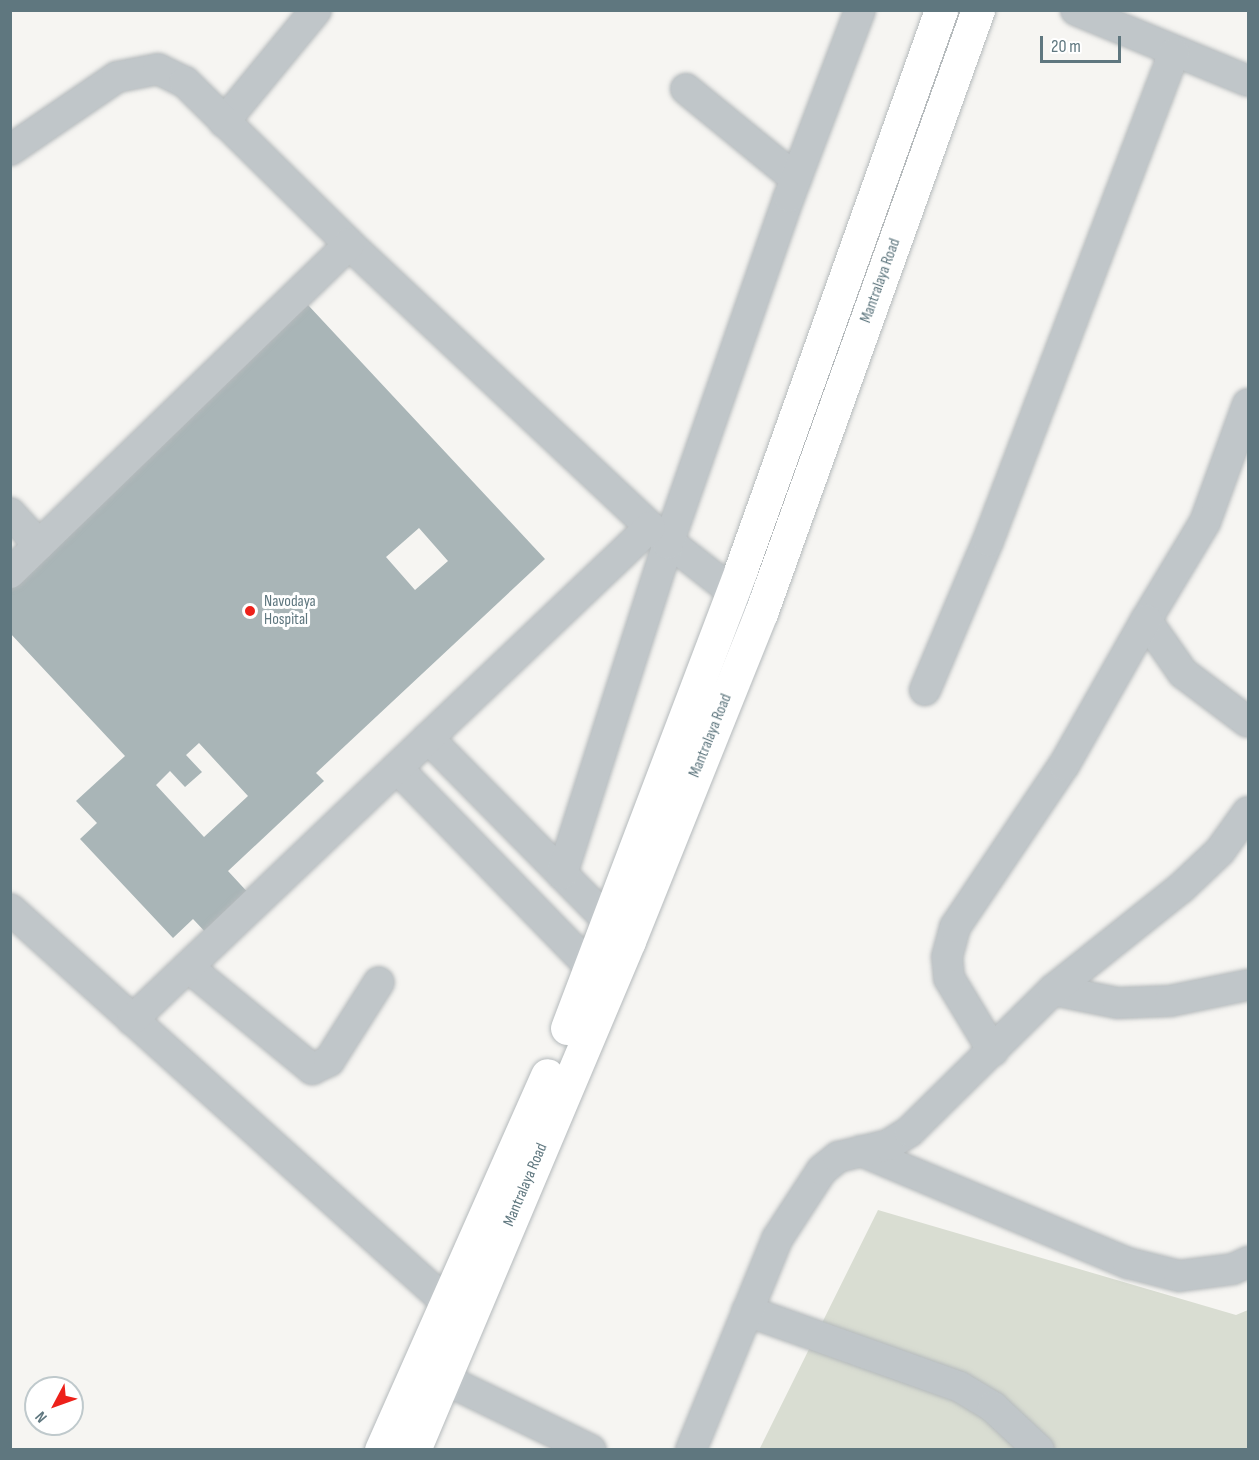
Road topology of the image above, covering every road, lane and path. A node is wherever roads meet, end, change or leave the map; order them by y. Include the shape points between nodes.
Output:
1 (316, 10) edge
2 (860, 10) edge
3 (941, 10) edge
4 (978, 10) edge
5 (1076, 10) edge
6 (1174, 53) junction
7 (1248, 81) edge
8 (686, 89) dead end
9 (224, 122) junction
10 (10, 150) edge
11 (796, 179) junction
12 (349, 244) junction
13 (1248, 404) edge
14 (10, 513) edge
15 (659, 536) junction
16 (39, 545) junction
17 (10, 573) edge
18 (731, 592) junction
19 (761, 613) junction
20 (1146, 620) junction
21 (925, 690) dead end
22 (1248, 722) edge
23 (428, 738) junction
24 (397, 768) junction
25 (1248, 812) edge
26 (562, 874) junction
27 (10, 909) edge
28 (619, 931) junction
29 (188, 967) junction
30 (600, 977) junction
31 (379, 982) dead end
32 (1248, 985) edge
33 (1053, 990) junction
34 (132, 1020) junction
35 (993, 1052) junction
36 (861, 1151) junction
37 (1248, 1262) edge
38 (747, 1311) junction
39 (458, 1313) junction
40 (444, 1379) junction
41 (381, 1449) edge
42 (414, 1449) edge
43 (591, 1449) edge
44 (691, 1449) edge
45 (1039, 1449) edge

1 - 9 street
2 - 11 street
3 - 18 highway, Mantralaya Road
4 - 19 highway, Mantralaya Road
5 - 6 street
6 - 7 street
6 - 21 street via 988,541
8 - 11 street
9 - 10 street via 185,82 158,69 134,70 117,76
9 - 12 street
11 - 15 street
12 - 15 street
12 - 16 street
13 - 20 street via 1205,522
14 - 16 street
15 - 18 street
15 - 23 street
15 - 26 street
16 - 17 street
18 - 19 street
18 - 28 highway, Mantralaya Road
19 - 28 highway, Mantralaya Road
20 - 22 street via 1183,672
20 - 35 street via 1064,765 955,927 946,957 949,978
23 - 24 street
23 - 26 street
24 - 29 street
24 - 30 street
25 - 33 street via 1220,851 1181,888
26 - 28 street
27 - 34 street
28 - 30 highway, Mantralaya Road
29 - 31 street via 312,1069 329,1061
29 - 34 street
30 - 39 highway, Mantralaya Road
32 - 33 street via 1170,1001 1118,1003
33 - 35 street
34 - 39 street
35 - 36 street via 910,1131 888,1144
36 - 37 street via 1128,1263 1179,1276 1233,1269
36 - 38 street via 838,1157 807,1189 777,1239
38 - 44 street
38 - 45 street via 960,1387 993,1407
39 - 40 highway, Mantralaya Road
39 - 41 highway, Mantralaya Road
40 - 42 highway, Mantralaya Road
40 - 43 street

